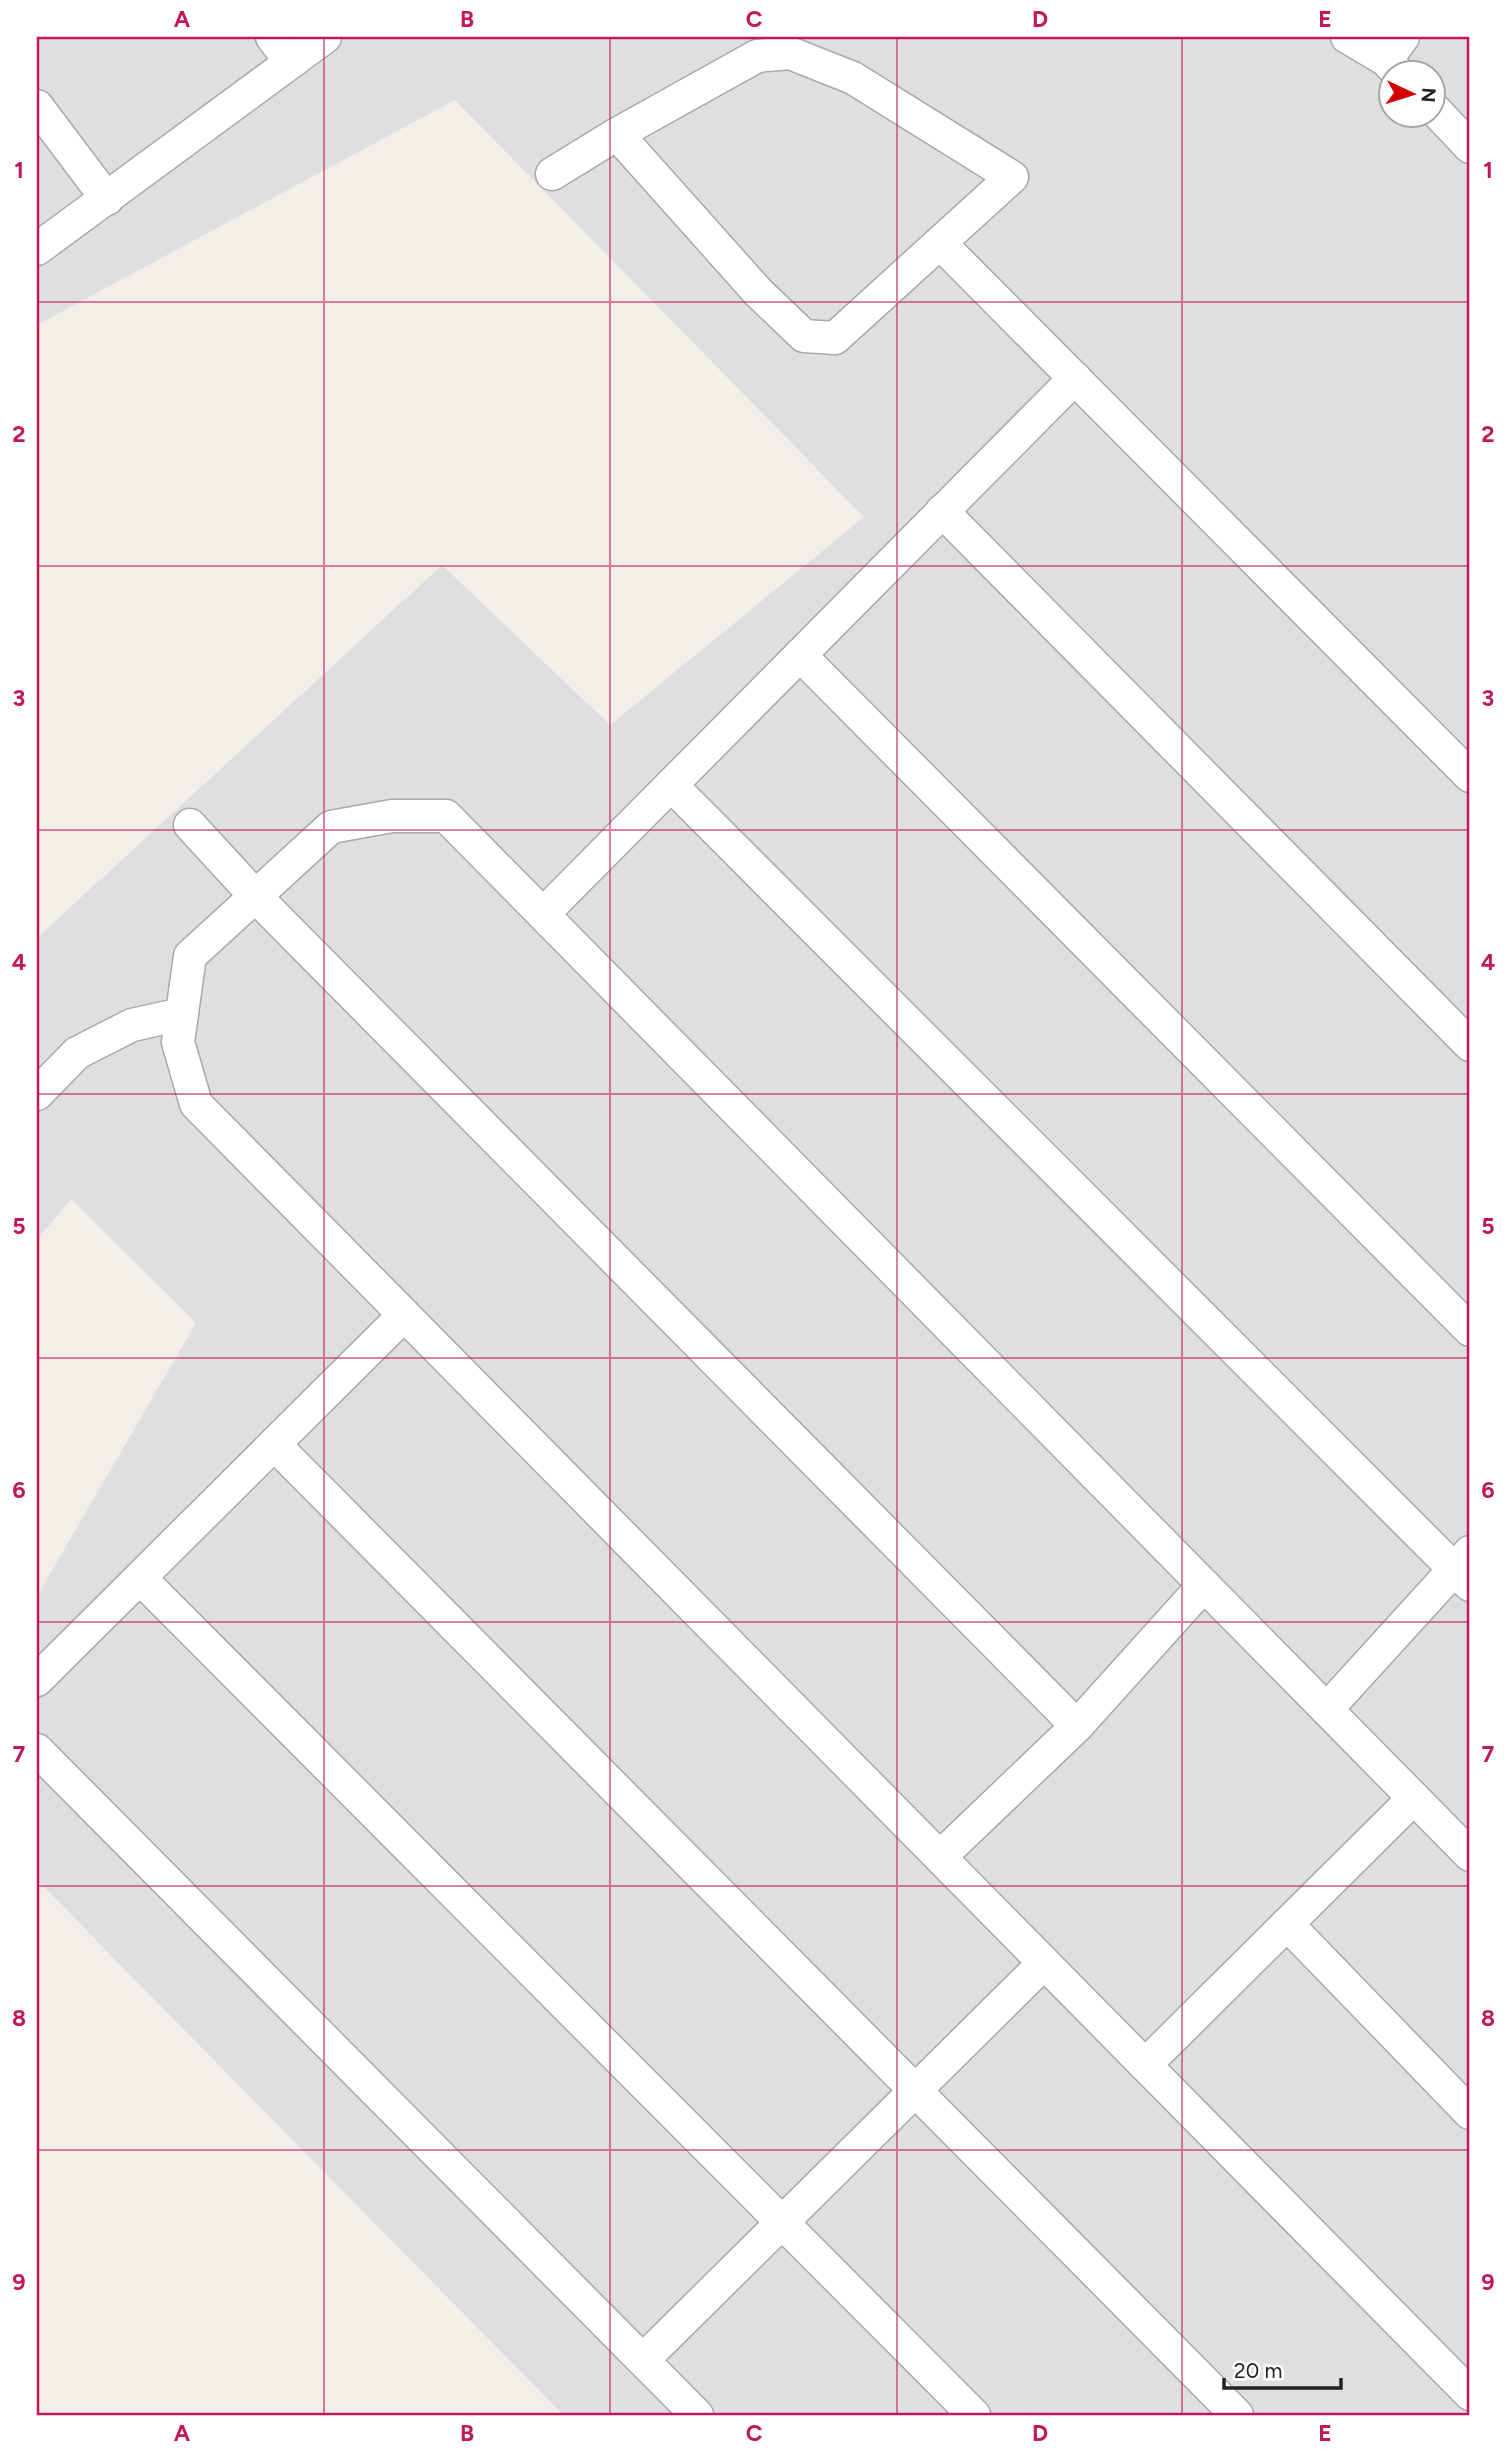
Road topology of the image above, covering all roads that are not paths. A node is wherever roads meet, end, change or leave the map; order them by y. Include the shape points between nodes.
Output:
1 (272, 37) edge
2 (325, 37) edge
3 (1347, 37) edge
4 (1396, 57) edge
5 (291, 62) junction
6 (37, 106) edge
7 (1448, 124) edge
8 (617, 134) junction
9 (1470, 147) edge
10 (552, 174) dead end
11 (107, 198) junction
12 (940, 243) junction
13 (37, 249) edge
14 (1075, 377) junction
15 (942, 511) junction
16 (800, 655) junction
17 (1470, 776) edge
18 (671, 785) junction
19 (190, 825) dead end
20 (256, 897) junction
21 (543, 914) junction
22 (182, 1014) junction
23 (1470, 1045) edge
24 (37, 1094) edge
25 (404, 1315) junction
26 (1470, 1330) edge
27 (274, 1444) junction
28 (1465, 1568) edge
29 (140, 1577) junction
30 (1204, 1584) junction
31 (37, 1681) edge
32 (1326, 1709) junction
33 (1077, 1726) junction
34 (37, 1749) edge
35 (1414, 1798) junction
36 (1470, 1855) edge
37 (940, 1857) junction
38 (1287, 1924) junction
39 (1044, 1963) junction
40 (1145, 2065) junction
41 (915, 2090) junction
42 (1470, 2113) edge
43 (782, 2222) junction
44 (643, 2360) junction
45 (1470, 2394) edge
46 (1470, 2401) edge
47 (697, 2415) edge
48 (974, 2415) edge
49 (1237, 2415) edge
50 (1456, 2415) edge

1 - 5 street
2 - 5 street
3 - 4 street
5 - 11 street
6 - 11 street
7 - 9 street
8 - 10 street
8 - 12 street via 758,292 804,336 835,338
8 - 12 street via 757,56 790,54 853,78 1012,177
11 - 13 street
12 - 14 street
14 - 15 street
14 - 17 street
15 - 16 street
15 - 23 street
16 - 18 street
16 - 26 street
18 - 21 street
18 - 28 street
19 - 20 street
20 - 21 street via 331,827 392,816 446,816
20 - 22 street via 190,956
20 - 33 street
21 - 30 street
22 - 24 street via 132,1025 77,1053
22 - 25 street via 178,1042 196,1104
25 - 27 street
25 - 37 street
27 - 29 street
27 - 41 street
28 - 32 street
29 - 31 street
29 - 43 street
30 - 32 street
30 - 33 street
32 - 35 street
33 - 37 street
34 - 44 street
35 - 36 street
35 - 38 street
37 - 39 street
38 - 40 street
38 - 42 street
39 - 40 street
39 - 41 street
40 - 45 street
41 - 43 street
41 - 49 street
43 - 44 street
43 - 48 street
44 - 47 street
46 - 50 street

